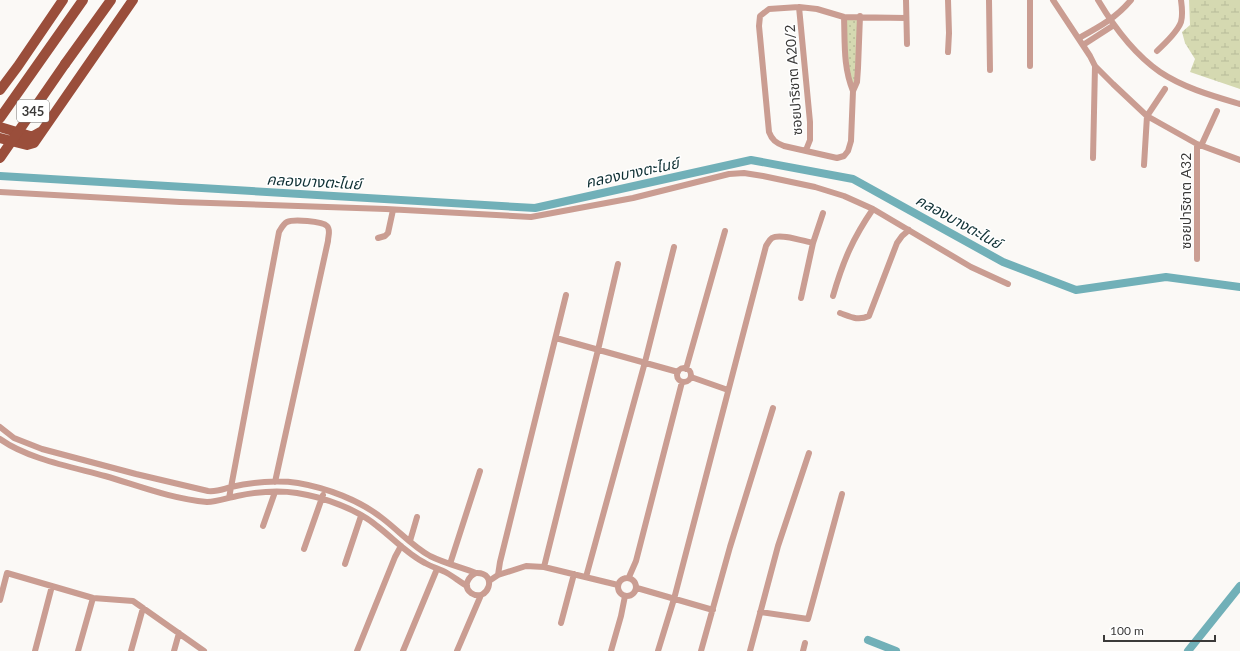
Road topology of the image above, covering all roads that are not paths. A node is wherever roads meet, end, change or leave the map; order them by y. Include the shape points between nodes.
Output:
1 (62, 0) edge
2 (83, 0) edge
3 (111, 0) edge
4 (133, 0) edge
5 (906, 0) edge
6 (948, 0) edge
7 (989, 0) edge
8 (1030, 0) edge
9 (1053, 0) edge
10 (1098, 0) edge
11 (1131, 0) edge
12 (1181, 0) edge
13 (799, 7) junction
14 (860, 16) junction
15 (844, 17) junction
16 (906, 18) junction
17 (1112, 23) junction
18 (1079, 38) junction
19 (907, 44) dead end
20 (1083, 45) junction
21 (948, 52) dead end
22 (1157, 52) dead end
23 (1030, 66) dead end
24 (1095, 66) junction
25 (990, 70) dead end
26 (1165, 89) dead end
27 (0, 90) edge
28 (853, 91) junction
29 (1240, 104) edge
30 (1217, 111) dead end
31 (1147, 116) junction
32 (0, 118) edge
33 (0, 127) edge
34 (42, 131) junction
35 (0, 138) edge
36 (1199, 145) junction
37 (806, 150) junction
38 (0, 158) edge
39 (1093, 158) dead end
40 (1240, 160) edge
41 (1144, 165) dead end
42 (0, 192) edge
43 (393, 210) junction
44 (873, 210) junction
45 (824, 213) dead end
46 (909, 230) junction
47 (725, 231) dead end
48 (378, 238) dead end
49 (813, 243) junction
50 (674, 247) dead end
51 (1197, 259) dead end
52 (618, 264) dead end
53 (1008, 284) dead end
54 (566, 295) dead end
55 (834, 296) dead end
56 (801, 298) dead end
57 (840, 312) dead end
58 (556, 338) junction
59 (598, 350) junction
60 (644, 362) junction
61 (686, 369) junction
62 (678, 372) junction
63 (691, 377) junction
64 (682, 382) junction
65 (728, 390) junction
66 (773, 408) dead end
67 (0, 427) edge
68 (14, 438) junction
69 (0, 439) edge
70 (10, 446) junction
71 (809, 453) dead end
72 (480, 471) dead end
73 (136, 474) junction
74 (275, 482) junction
75 (133, 484) junction
76 (231, 487) junction
77 (324, 489) junction
78 (275, 492) junction
79 (842, 494) dead end
80 (229, 498) junction
81 (322, 498) junction
82 (361, 516) junction
83 (417, 517) dead end
84 (263, 526) dead end
85 (410, 540) junction
86 (401, 546) junction
87 (304, 549) dead end
88 (345, 564) dead end
89 (450, 564) junction
90 (544, 567) junction
91 (437, 569) junction
92 (476, 572) junction
93 (574, 574) junction
94 (498, 575) junction
95 (586, 577) junction
96 (629, 577) junction
97 (489, 581) junction
98 (618, 585) junction
99 (52, 586) junction
100 (467, 586) junction
101 (637, 588) junction
102 (481, 595) junction
103 (625, 596) junction
104 (93, 598) junction
105 (674, 599) junction
106 (0, 600) edge
107 (143, 608) junction
108 (713, 610) junction
109 (760, 612) junction
110 (561, 623) dead end
111 (179, 633) junction
112 (806, 643) dead end
113 (35, 651) edge
114 (78, 651) edge
115 (131, 651) edge
116 (174, 651) edge
117 (204, 651) edge
118 (357, 651) edge
119 (404, 651) edge
120 (457, 651) edge
121 (611, 651) edge
122 (658, 651) edge
123 (701, 651) edge
124 (750, 651) edge
125 (803, 651) edge

1 - 27 main road
2 - 32 main road, 345
3 - 38 main road, 345, bridge
4 - 34 main road
5 - 16 street
6 - 21 street
7 - 25 street
8 - 23 street
9 - 18 street
10 - 17 street
11 - 17 street
12 - 22 street via 1179,26
13 - 15 street
13 - 37 street, ซอยปาริชาต A20/2 via 810,122 810,140
13 - 37 street via 769,9 760,16 759,26 771,138 784,146
14 - 15 street
14 - 16 street
14 - 28 street via 857,82
15 - 28 street via 846,67
16 - 19 street
17 - 18 street
17 - 20 street
17 - 29 street via 1138,54 1160,72 1186,86
18 - 20 street
20 - 24 street
24 - 31 street
24 - 39 street
26 - 31 street
28 - 37 street via 851,141 848,151 844,156 837,158
30 - 36 street
31 - 36 street
31 - 41 street
33 - 34 main road via 30,136
34 - 35 main road via 34,143 27,146
36 - 40 street
36 - 51 street, ซอยปาริชาต A32
42 - 43 street
43 - 44 street via 530,217 633,198 729,174 744,173 815,187 844,196
43 - 48 street via 388,233
44 - 46 street
44 - 55 street via 843,262
45 - 49 street
46 - 53 street via 971,267
46 - 57 street via 897,243 869,316 856,318
47 - 61 street
49 - 56 street
49 - 65 street via 784,236 772,237 766,246
50 - 60 street
52 - 59 street
54 - 58 street
58 - 59 street
58 - 94 street
59 - 60 street
59 - 90 street
60 - 62 street
60 - 95 street
61 - 62 street
61 - 63 street
62 - 64 street via 677,377
63 - 64 street
63 - 65 street
64 - 96 street via 636,561
65 - 105 street
66 - 108 street
67 - 68 street
68 - 70 street
68 - 73 street
69 - 70 street
70 - 75 street via 32,455
71 - 109 street via 778,546
72 - 89 street
73 - 75 street
73 - 76 street via 214,492
74 - 76 street
74 - 76 street via 328,241 329,231 327,226 321,223 295,220 286,222 279,232
74 - 77 street via 297,483
75 - 80 street via 180,498 214,502
76 - 80 street
77 - 81 street
77 - 85 street via 382,517
78 - 80 street
78 - 81 street via 296,492
78 - 84 street
79 - 109 street via 808,620
81 - 82 street
81 - 87 street
82 - 86 street
82 - 88 street
83 - 85 street
85 - 89 street via 429,555
86 - 91 street
86 - 118 street
89 - 92 street
90 - 93 street
90 - 94 street via 526,566
91 - 100 street
91 - 119 street
92 - 97 street via 484,574
92 - 100 street via 470,575
93 - 95 street
93 - 110 street
94 - 97 street
95 - 98 street
96 - 98 street via 620,580
96 - 101 street via 635,581
97 - 102 street via 488,590
98 - 103 street via 618,590
99 - 104 street
99 - 106 street via 7,573
99 - 113 street
100 - 102 street via 472,593
101 - 103 street via 633,595
101 - 105 street
102 - 120 street
103 - 121 street
104 - 107 street via 133,601
104 - 114 street
105 - 108 street
105 - 122 street
107 - 111 street
107 - 115 street
108 - 123 street
109 - 124 street
111 - 116 street
111 - 117 street
112 - 125 street

